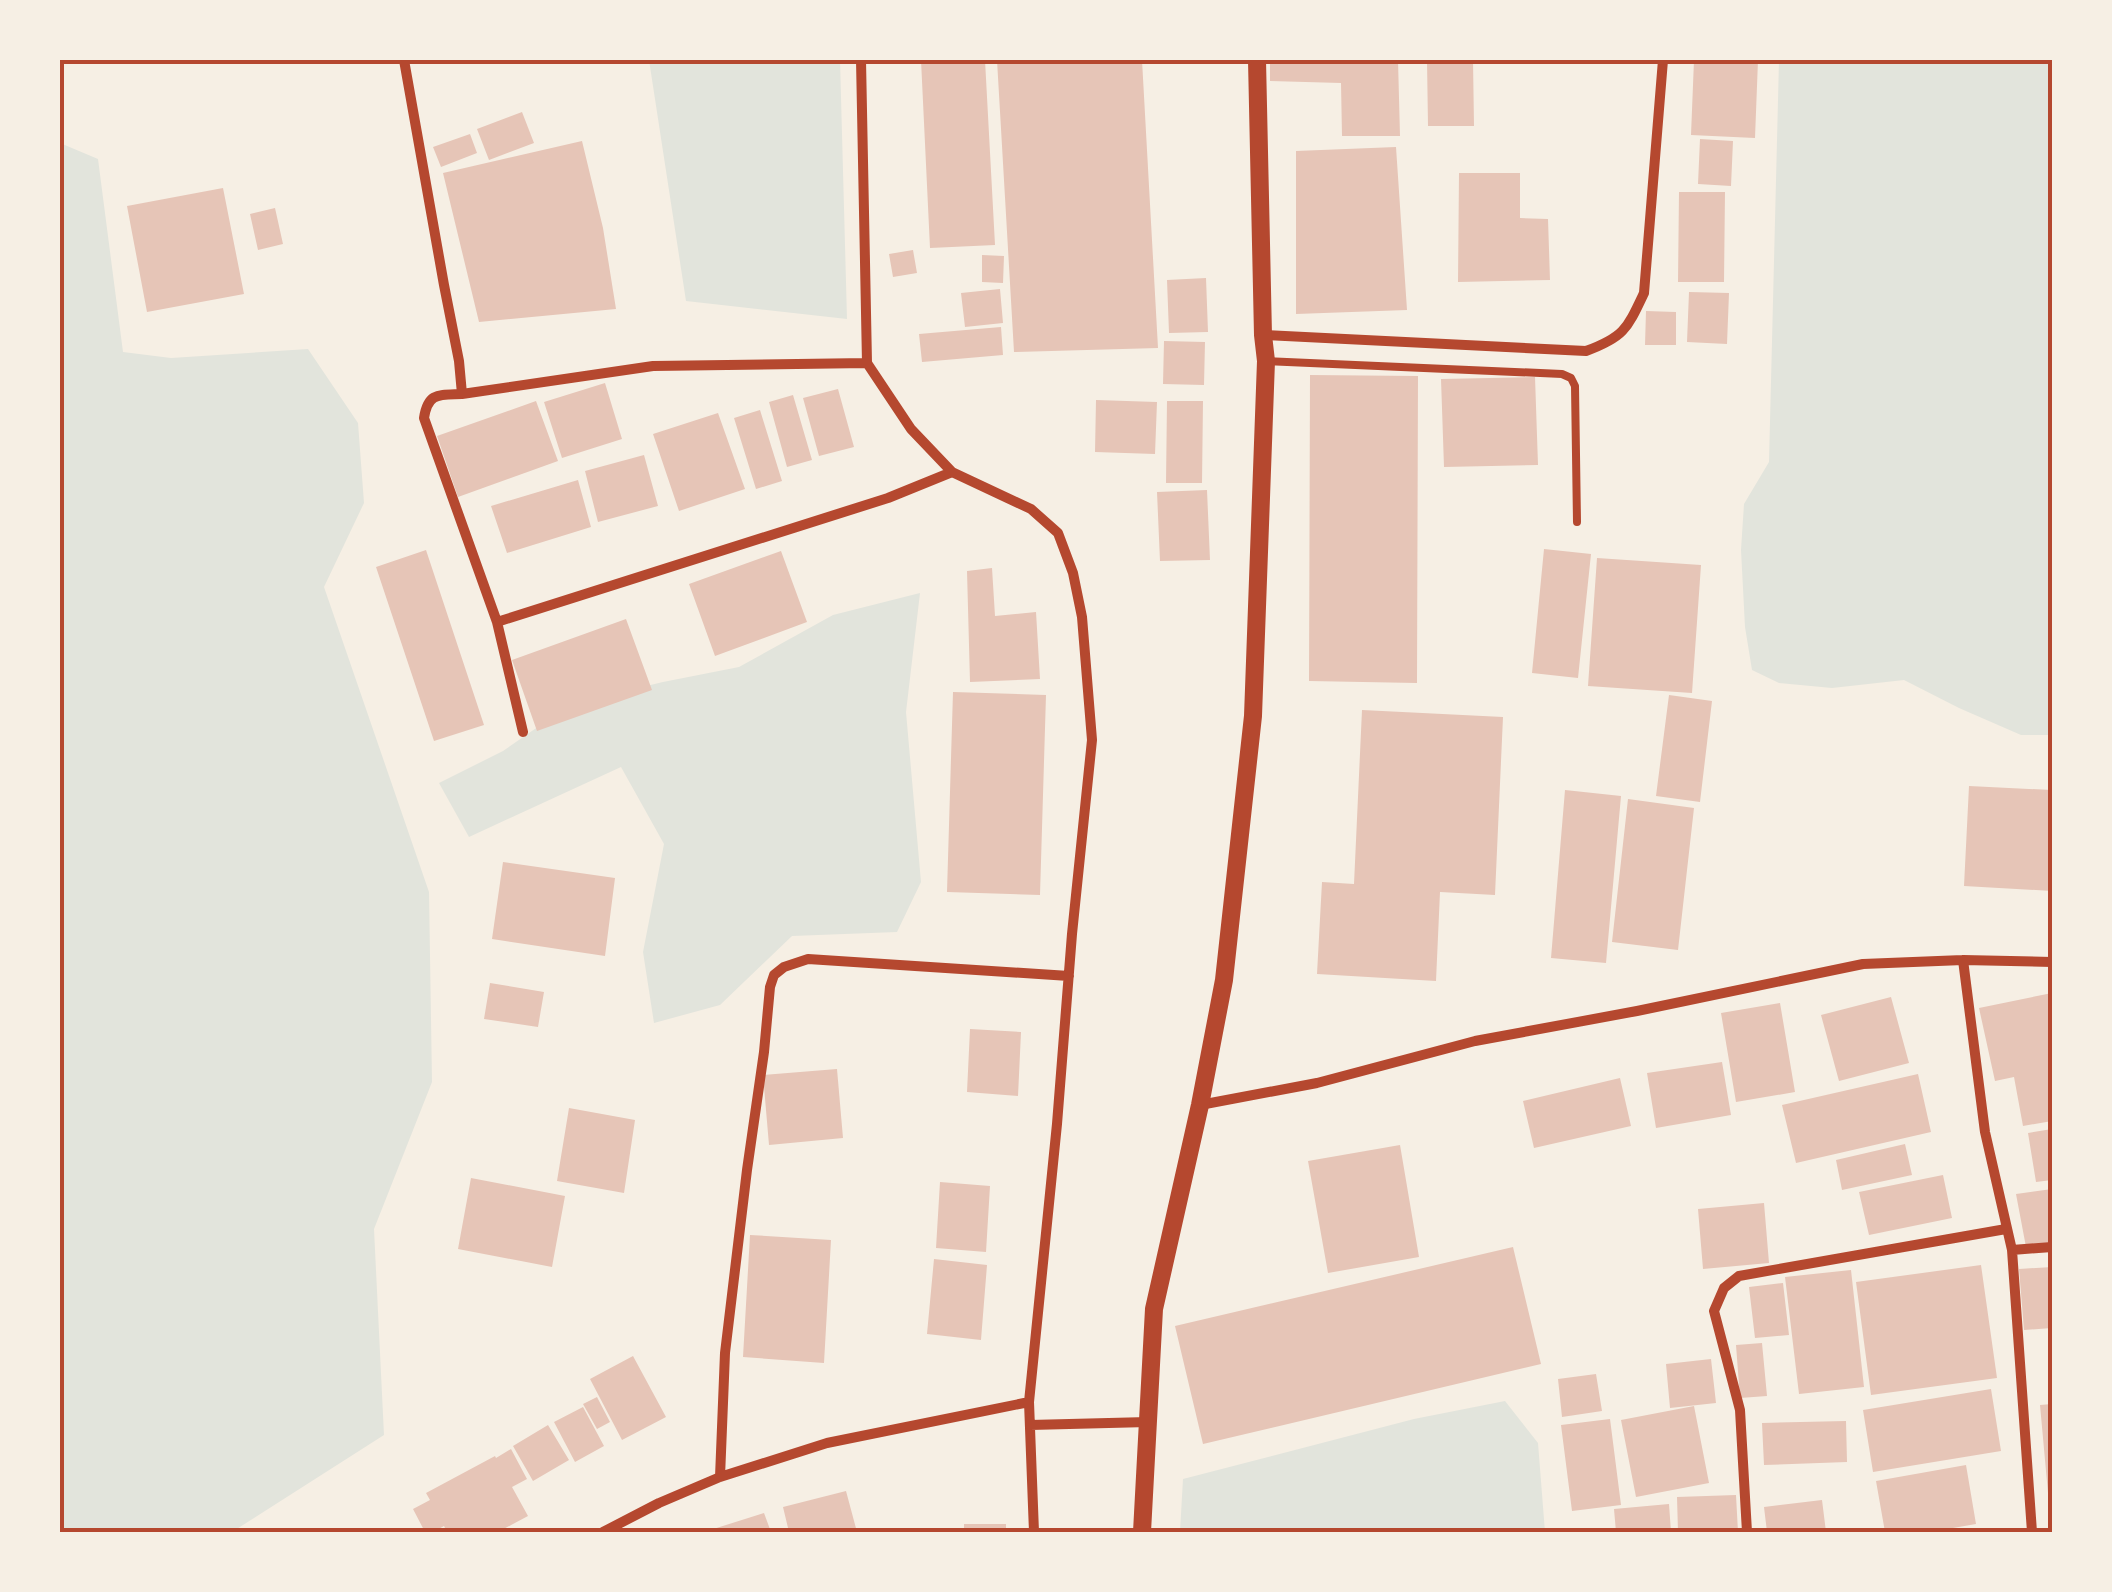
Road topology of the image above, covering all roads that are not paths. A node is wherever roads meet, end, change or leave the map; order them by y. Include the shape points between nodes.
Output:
1 (404, 60) edge
2 (861, 60) edge
3 (1257, 60) edge
4 (1663, 60) edge
5 (1263, 335) junction
6 (1266, 361) junction
7 (868, 363) junction
8 (462, 394) junction
9 (952, 472) junction
10 (1578, 522) dead end
11 (497, 622) junction
12 (522, 732) dead end
13 (1963, 960) junction
14 (2052, 962) edge
15 (1069, 976) junction
16 (1200, 1105) junction
17 (2006, 1229) junction
18 (2052, 1247) edge
19 (2012, 1250) junction
20 (1029, 1402) junction
21 (1148, 1422) junction
22 (1030, 1425) junction
23 (720, 1477) junction
24 (603, 1532) edge
25 (1034, 1532) edge
26 (1142, 1532) edge
27 (1747, 1532) edge
28 (2032, 1532) edge

1 - 8 street
2 - 7 street
3 - 5 street
4 - 5 street via 1644,293 1614,340 1586,351
5 - 6 street
6 - 10 lane via 1571,378
6 - 16 street via 1253,716 1224,980
7 - 8 street via 652,366
7 - 9 street via 911,429
8 - 11 street via 431,399 424,418
9 - 11 street
9 - 15 street via 1030,509 1058,533 1073,573 1092,740
11 - 12 street
13 - 14 street
13 - 16 street via 1863,964 1475,1041
13 - 17 street via 1985,1132
15 - 20 street
15 - 23 street via 808,959 774,975 726,1353
16 - 21 street via 1154,1309
17 - 19 street
17 - 27 street via 1739,1276 1724,1288 1714,1311 1740,1410
18 - 19 street
19 - 28 street
20 - 22 street
20 - 23 street via 827,1443
21 - 22 street
21 - 26 street
22 - 25 street
23 - 24 street

